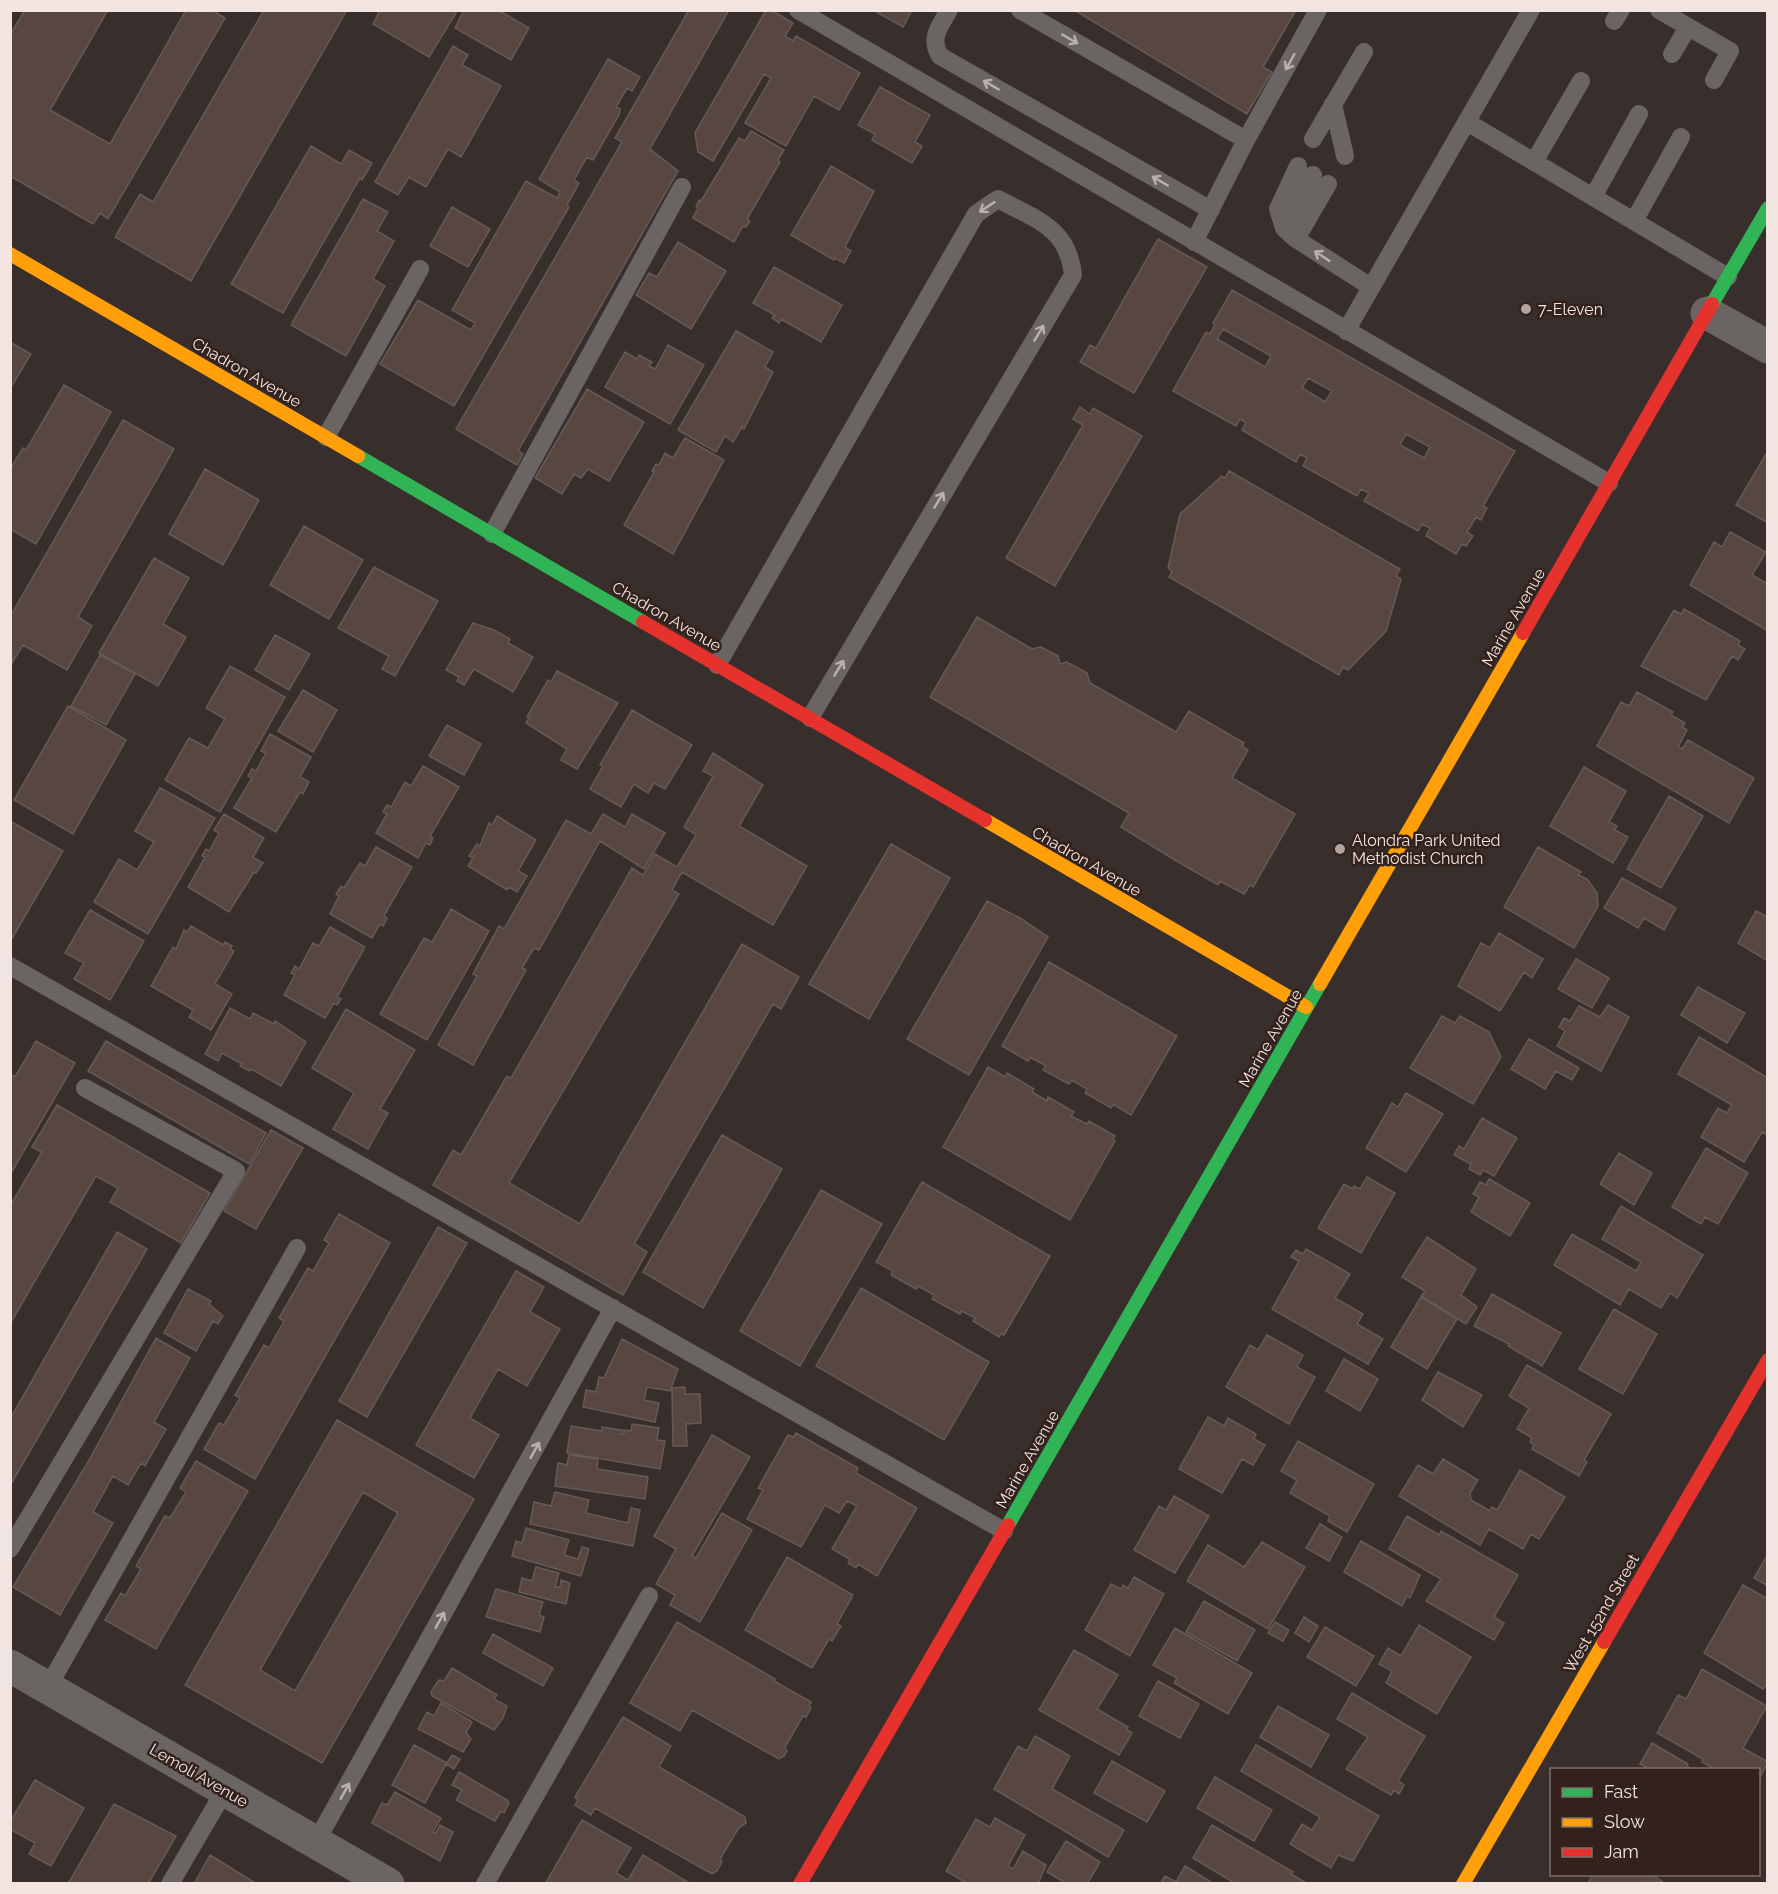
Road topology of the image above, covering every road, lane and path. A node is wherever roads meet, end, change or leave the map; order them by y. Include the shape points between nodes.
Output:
1 (798, 10) edge
2 (949, 10) edge
3 (1020, 10) edge
4 (1318, 10) edge
5 (1532, 10) edge
6 (1659, 10) edge
7 (1688, 27) junction
8 (1364, 52) dead end
9 (1672, 54) dead end
10 (1714, 80) dead end
11 (1581, 81) dead end
12 (1334, 104) junction
13 (1639, 114) dead end
14 (1467, 122) junction
15 (1681, 136) dead end
16 (1246, 140) junction
17 (1534, 162) junction
18 (682, 187) dead end
19 (1593, 197) junction
20 (1767, 208) edge
21 (1211, 210) junction
22 (1634, 221) junction
23 (1290, 233) junction
24 (1194, 242) junction
25 (10, 254) edge
26 (420, 269) dead end
27 (1728, 277) junction
28 (1371, 287) junction
29 (1707, 313) junction
30 (1346, 331) junction
31 (1767, 348) edge
32 (326, 437) junction
33 (1609, 483) junction
34 (492, 534) junction
35 (717, 665) junction
36 (810, 718) junction
37 (10, 966) edge
38 (1306, 1007) junction
39 (85, 1088) dead end
40 (297, 1248) dead end
41 (613, 1308) junction
42 (1767, 1360) edge
43 (1004, 1531) junction
44 (10, 1549) edge
45 (649, 1596) dead end
46 (10, 1666) edge
47 (48, 1687) junction
48 (225, 1790) junction
49 (316, 1842) junction
50 (170, 1884) edge
51 (388, 1884) edge
52 (485, 1884) edge
53 (800, 1884) edge
54 (1463, 1884) edge

1 - 24 lane
21 -> 2 lane via 940,56 934,46 935,34
3 -> 16 lane
4 -> 16 lane
5 - 14 lane
6 - 7 lane
7 - 9 lane
7 - 10 lane via 1730,51
8 - 12 lane
11 - 17 lane
12 - 12 lane via 1329,148 1340,129
13 - 19 lane
14 - 17 lane
14 - 28 lane
15 - 22 lane
16 - 21 lane
17 - 19 lane
18 - 34 lane
19 - 22 lane
20 - 27 street, Marine Avenue
21 - 24 lane
22 - 27 lane
23 - 23 lane via 1313,175 1278,209
28 -> 23 lane
24 - 30 lane
25 - 32 street, Chadron Avenue
26 - 32 lane
27 - 29 street, Marine Avenue
28 - 30 lane
29 - 31 street
29 - 33 street, Marine Avenue
30 - 33 lane
32 - 34 street, Chadron Avenue
33 - 38 street, Marine Avenue
34 - 35 street, Chadron Avenue
35 - 36 street, Chadron Avenue
36 -> 35 lane via 1072,275 1071,255 1056,231 998,199 976,214
36 - 38 street, Chadron Avenue
37 - 41 lane
38 - 43 street, Marine Avenue
39 - 44 lane via 236,1171
40 - 47 lane
41 - 43 lane
49 -> 41 lane
42 - 54 street, West 152nd Street
43 - 53 street, Marine Avenue
45 - 52 lane
46 - 47 street, Lemoli Avenue
47 - 48 street, Lemoli Avenue
48 - 49 street, Lemoli Avenue
48 - 50 lane
49 - 51 street, Lemoli Avenue

